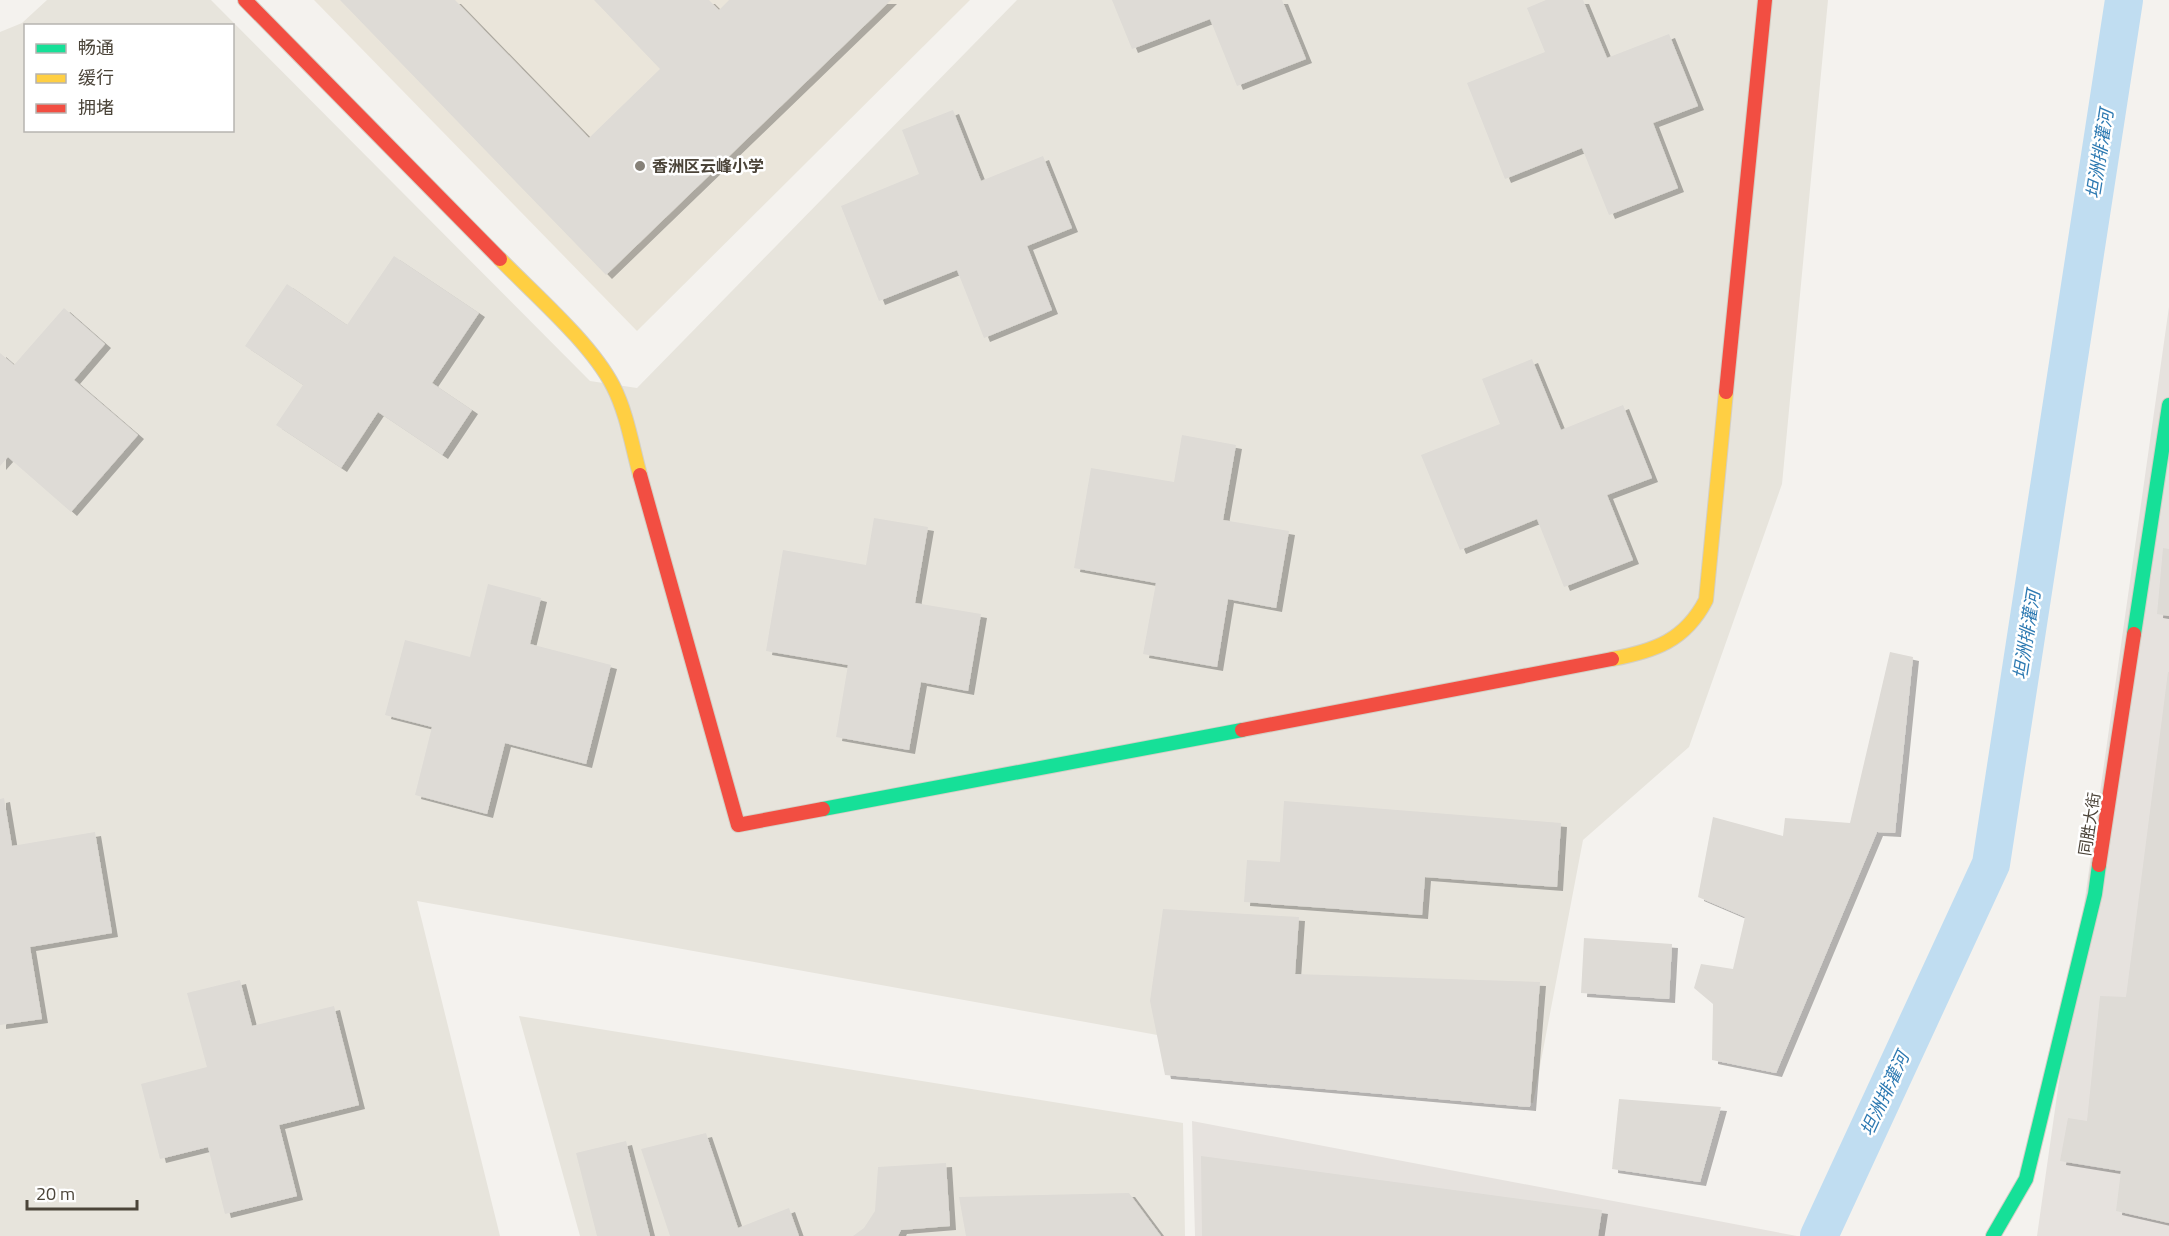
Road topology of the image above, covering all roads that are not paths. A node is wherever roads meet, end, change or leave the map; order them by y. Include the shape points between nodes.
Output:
1 (245, 0) edge
2 (1765, 0) edge
3 (2169, 405) edge
4 (1993, 1236) edge

1 - 2 street via 585,346 613,386 738,825 1640,654 1676,639 1700,615 1706,600
3 - 4 street, 同胜大街 via 2095,894 2026,1179

